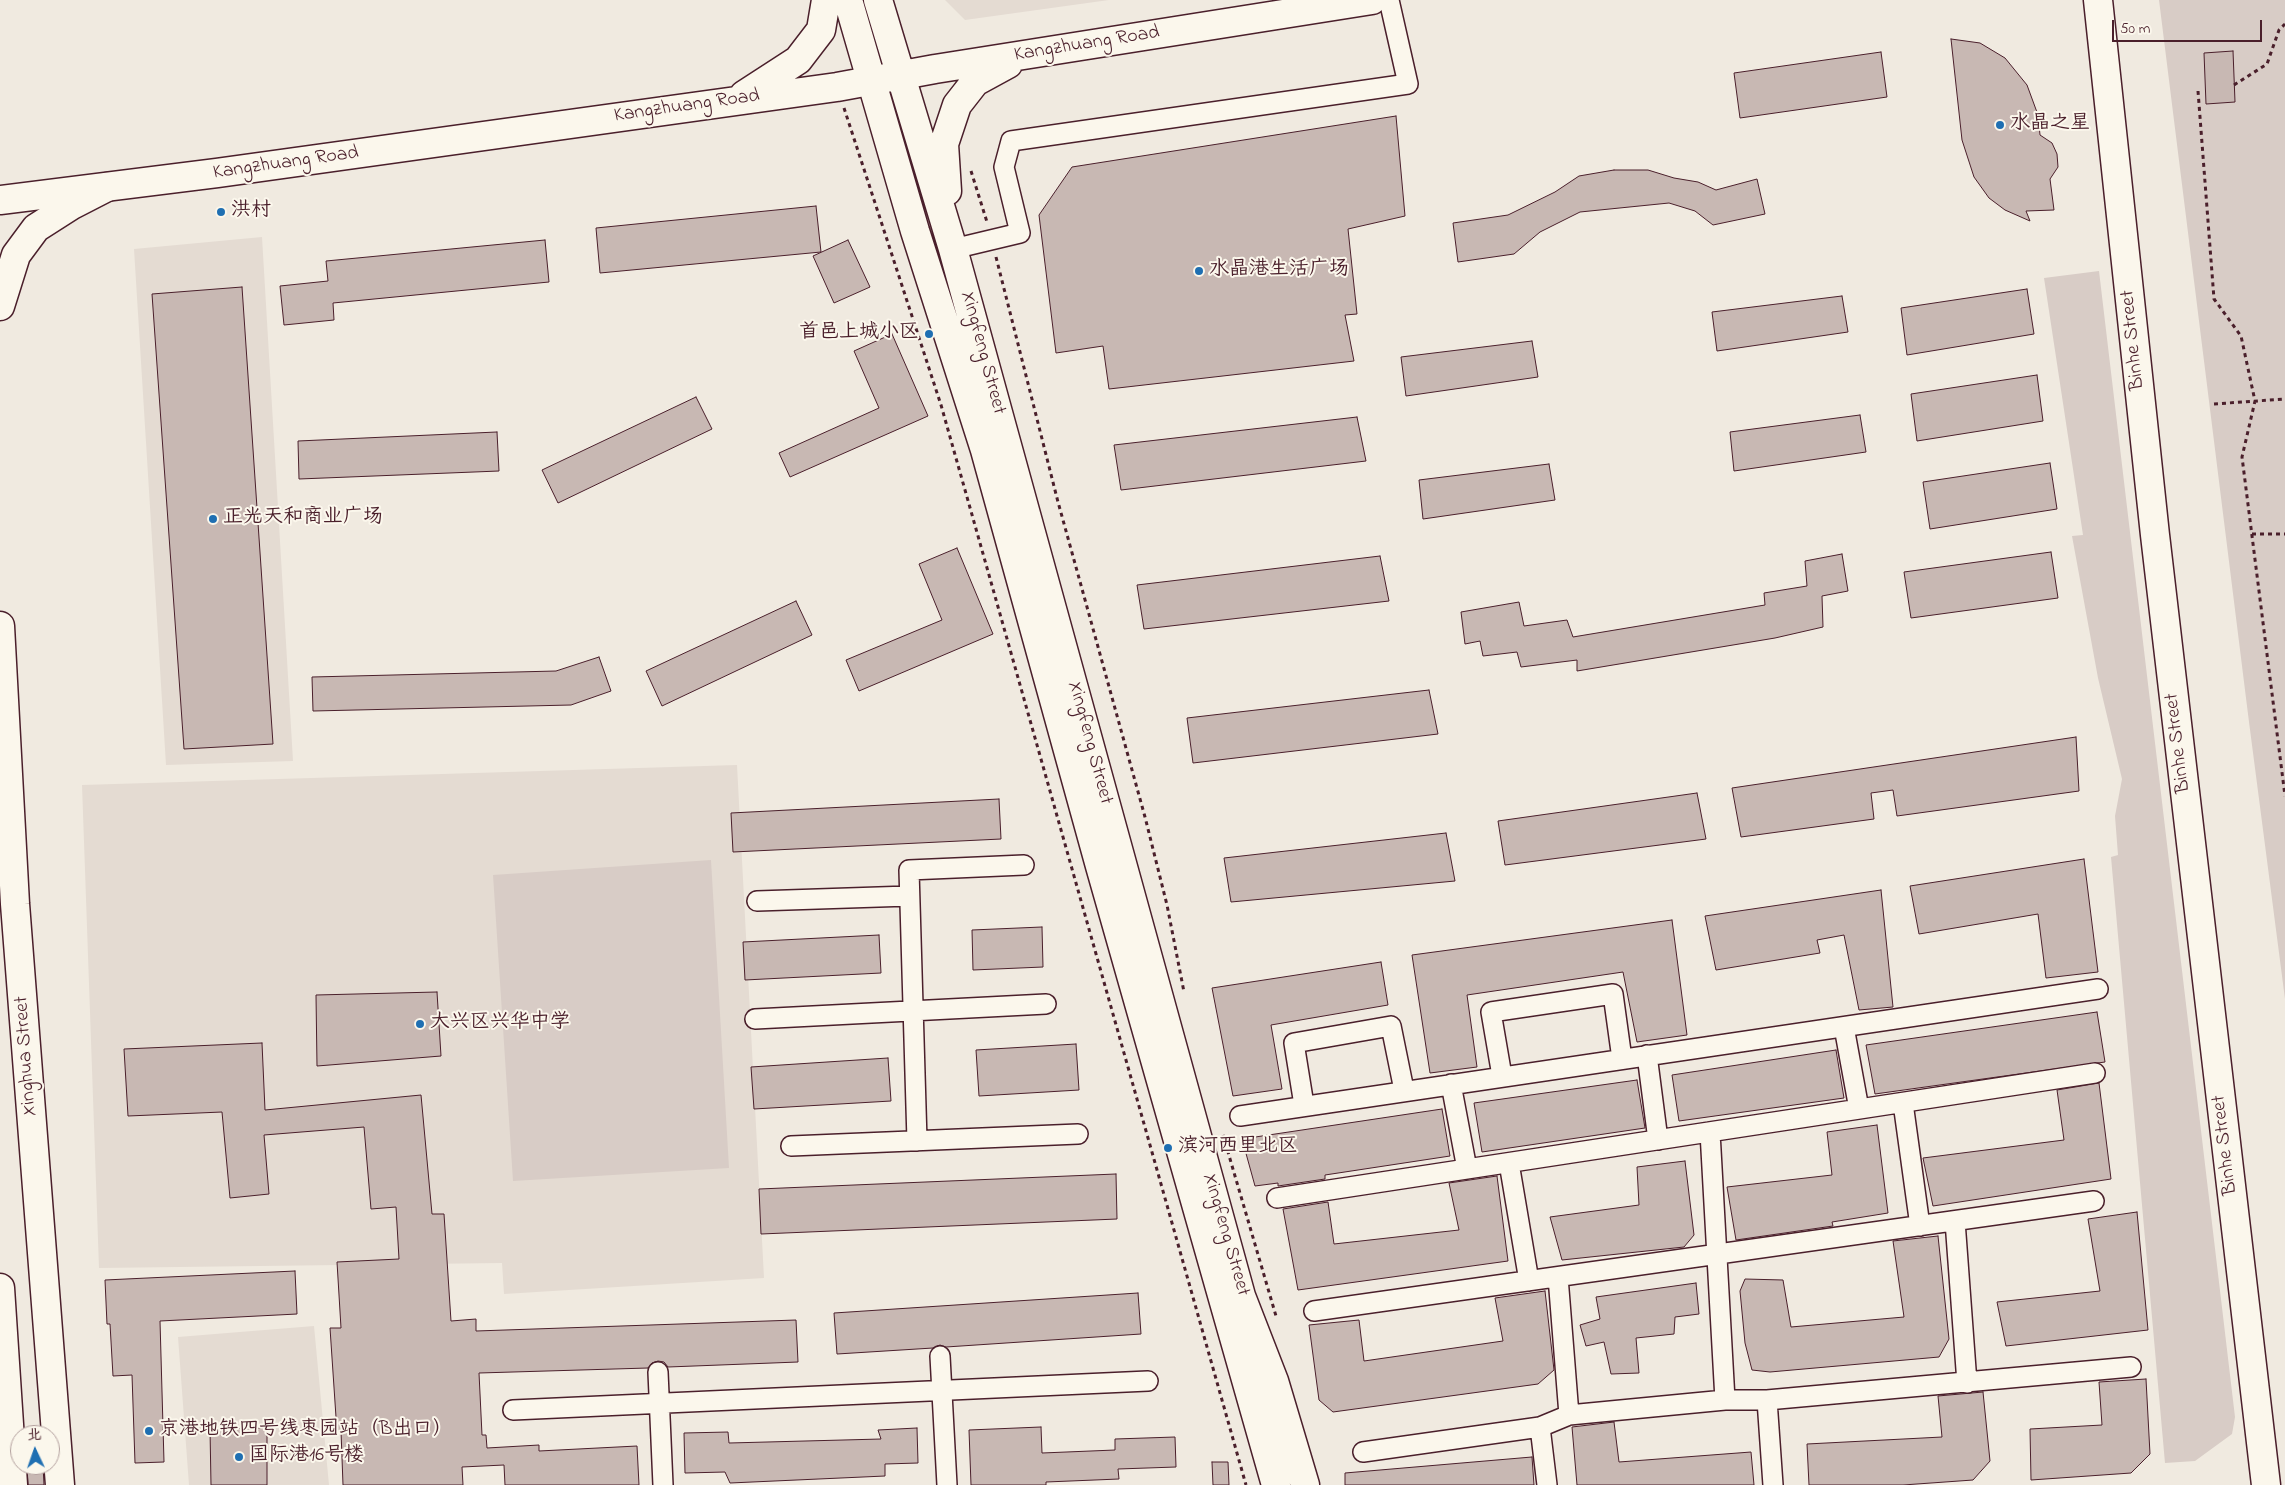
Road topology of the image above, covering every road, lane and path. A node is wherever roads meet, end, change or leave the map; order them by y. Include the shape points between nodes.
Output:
1 (826, 0) edge
2 (848, 0) edge
3 (878, 0) edge
4 (1372, 0) edge
5 (1389, 0) edge
6 (2098, 0) edge
7 (2285, 24) edge
8 (1026, 54) junction
9 (901, 76) junction
10 (872, 81) junction
11 (2234, 85) dead end
12 (837, 86) junction
13 (2198, 91) dead end
14 (734, 101) junction
15 (107, 187) junction
16 (0, 200) edge
17 (992, 240) junction
18 (951, 241) junction
19 (0, 306) edge
20 (2285, 399) edge
21 (2255, 401) junction
22 (2214, 404) dead end
23 (2252, 534) junction
24 (2285, 534) edge
25 (0, 626) edge
26 (2285, 796) edge
27 (1024, 865) dead end
28 (909, 896) junction
29 (756, 901) dead end
30 (2098, 989) dead end
31 (1186, 1001) dead end
32 (1046, 1004) dead end
33 (913, 1011) junction
34 (755, 1019) dead end
35 (1844, 1027) junction
36 (1647, 1055) junction
37 (1622, 1059) junction
38 (2095, 1073) dead end
39 (1502, 1076) junction
40 (1451, 1084) junction
41 (1404, 1090) junction
42 (1903, 1103) junction
43 (1304, 1105) junction
44 (1859, 1110) junction
45 (1240, 1116) dead end
46 (1222, 1129) dead end
47 (1710, 1132) junction
48 (1078, 1134) dead end
49 (1658, 1140) junction
50 (917, 1141) junction
51 (792, 1146) dead end
52 (1509, 1163) junction
53 (1467, 1169) junction
54 (1277, 1198) dead end
55 (2094, 1201) dead end
56 (1955, 1221) junction
57 (1920, 1226) junction
58 (1717, 1254) junction
59 (1558, 1277) junction
60 (1529, 1281) junction
61 (0, 1288) edge
62 (1314, 1311) dead end
63 (1279, 1326) dead end
64 (940, 1356) dead end
65 (2131, 1368) dead end
66 (658, 1372) dead end
67 (1148, 1381) dead end
68 (1967, 1383) junction
69 (942, 1390) junction
70 (1725, 1400) junction
71 (1768, 1400) junction
72 (659, 1403) junction
73 (513, 1410) dead end
74 (1569, 1415) junction
75 (1540, 1427) junction
76 (1363, 1452) dead end
77 (13, 1485) edge
78 (60, 1485) edge
79 (663, 1485) edge
80 (947, 1485) edge
81 (1246, 1485) edge
82 (1276, 1485) edge
83 (1305, 1485) edge
84 (1547, 1485) edge
85 (1773, 1485) edge
86 (2266, 1485) edge

1 - 14 main road via 821,30 798,60
2 - 10 main road, Xingfeng Street
3 - 9 main road, Xingfeng Street
4 - 8 main road, Kangzhuang Road
5 - 17 street via 1408,84 1011,141 1004,167 1020,233
6 - 86 main road, Binhe Street via 2154,525
7 - 11 path via 2279,30 2266,64
8 - 9 main road, Kangzhuang Road
8 - 18 main road via 975,82 957,105 944,144
9 - 10 main road, Kangzhuang Road
9 - 18 main road, Xingfeng Street
10 - 12 main road, Kangzhuang Road
10 - 82 main road, Xingfeng Street via 915,231 985,450
12 - 14 main road, Kangzhuang Road
12 - 81 path via 941,405
13 - 21 path via 2214,299 2241,336
14 - 15 main road, Kangzhuang Road
15 - 16 main road, Kangzhuang Road
15 - 19 main road via 72,204 36,228 16,255
17 - 18 street
17 - 31 path via 1058,502 1146,817
18 - 83 main road, Xingfeng Street via 1241,1296 1274,1381
20 - 21 path
21 - 22 path
21 - 23 path via 2242,457
23 - 24 path
23 - 26 path
25 - 78 main road, Xinghua Street via 15,904
27 - 28 street via 909,870
28 - 29 street
28 - 33 street
30 - 35 street
32 - 33 street
33 - 34 street
33 - 50 street
35 - 36 street
35 - 44 street
36 - 37 street
36 - 49 street
37 - 39 street
37 - 39 street via 1613,994 1491,1012
38 - 42 street
39 - 40 street
40 - 41 street
40 - 53 street
41 - 43 street
41 - 43 street via 1391,1026 1294,1042
42 - 44 street
42 - 57 street
43 - 45 street
44 - 47 street
46 - 63 path
47 - 49 street
47 - 58 street
48 - 50 street
49 - 52 street
50 - 51 street
52 - 53 street
52 - 60 street
53 - 54 street
55 - 56 street
56 - 57 street
56 - 68 street
57 - 58 street
58 - 59 street
58 - 70 street
59 - 60 street
59 - 74 street
60 - 62 street
61 - 77 main road
64 - 69 street
65 - 68 street
66 - 72 street
67 - 69 street
68 - 71 street
69 - 72 street
69 - 80 street
70 - 71 street
70 - 74 street
71 - 85 street
72 - 73 street
72 - 79 street
74 - 75 street
75 - 76 street
75 - 84 street

